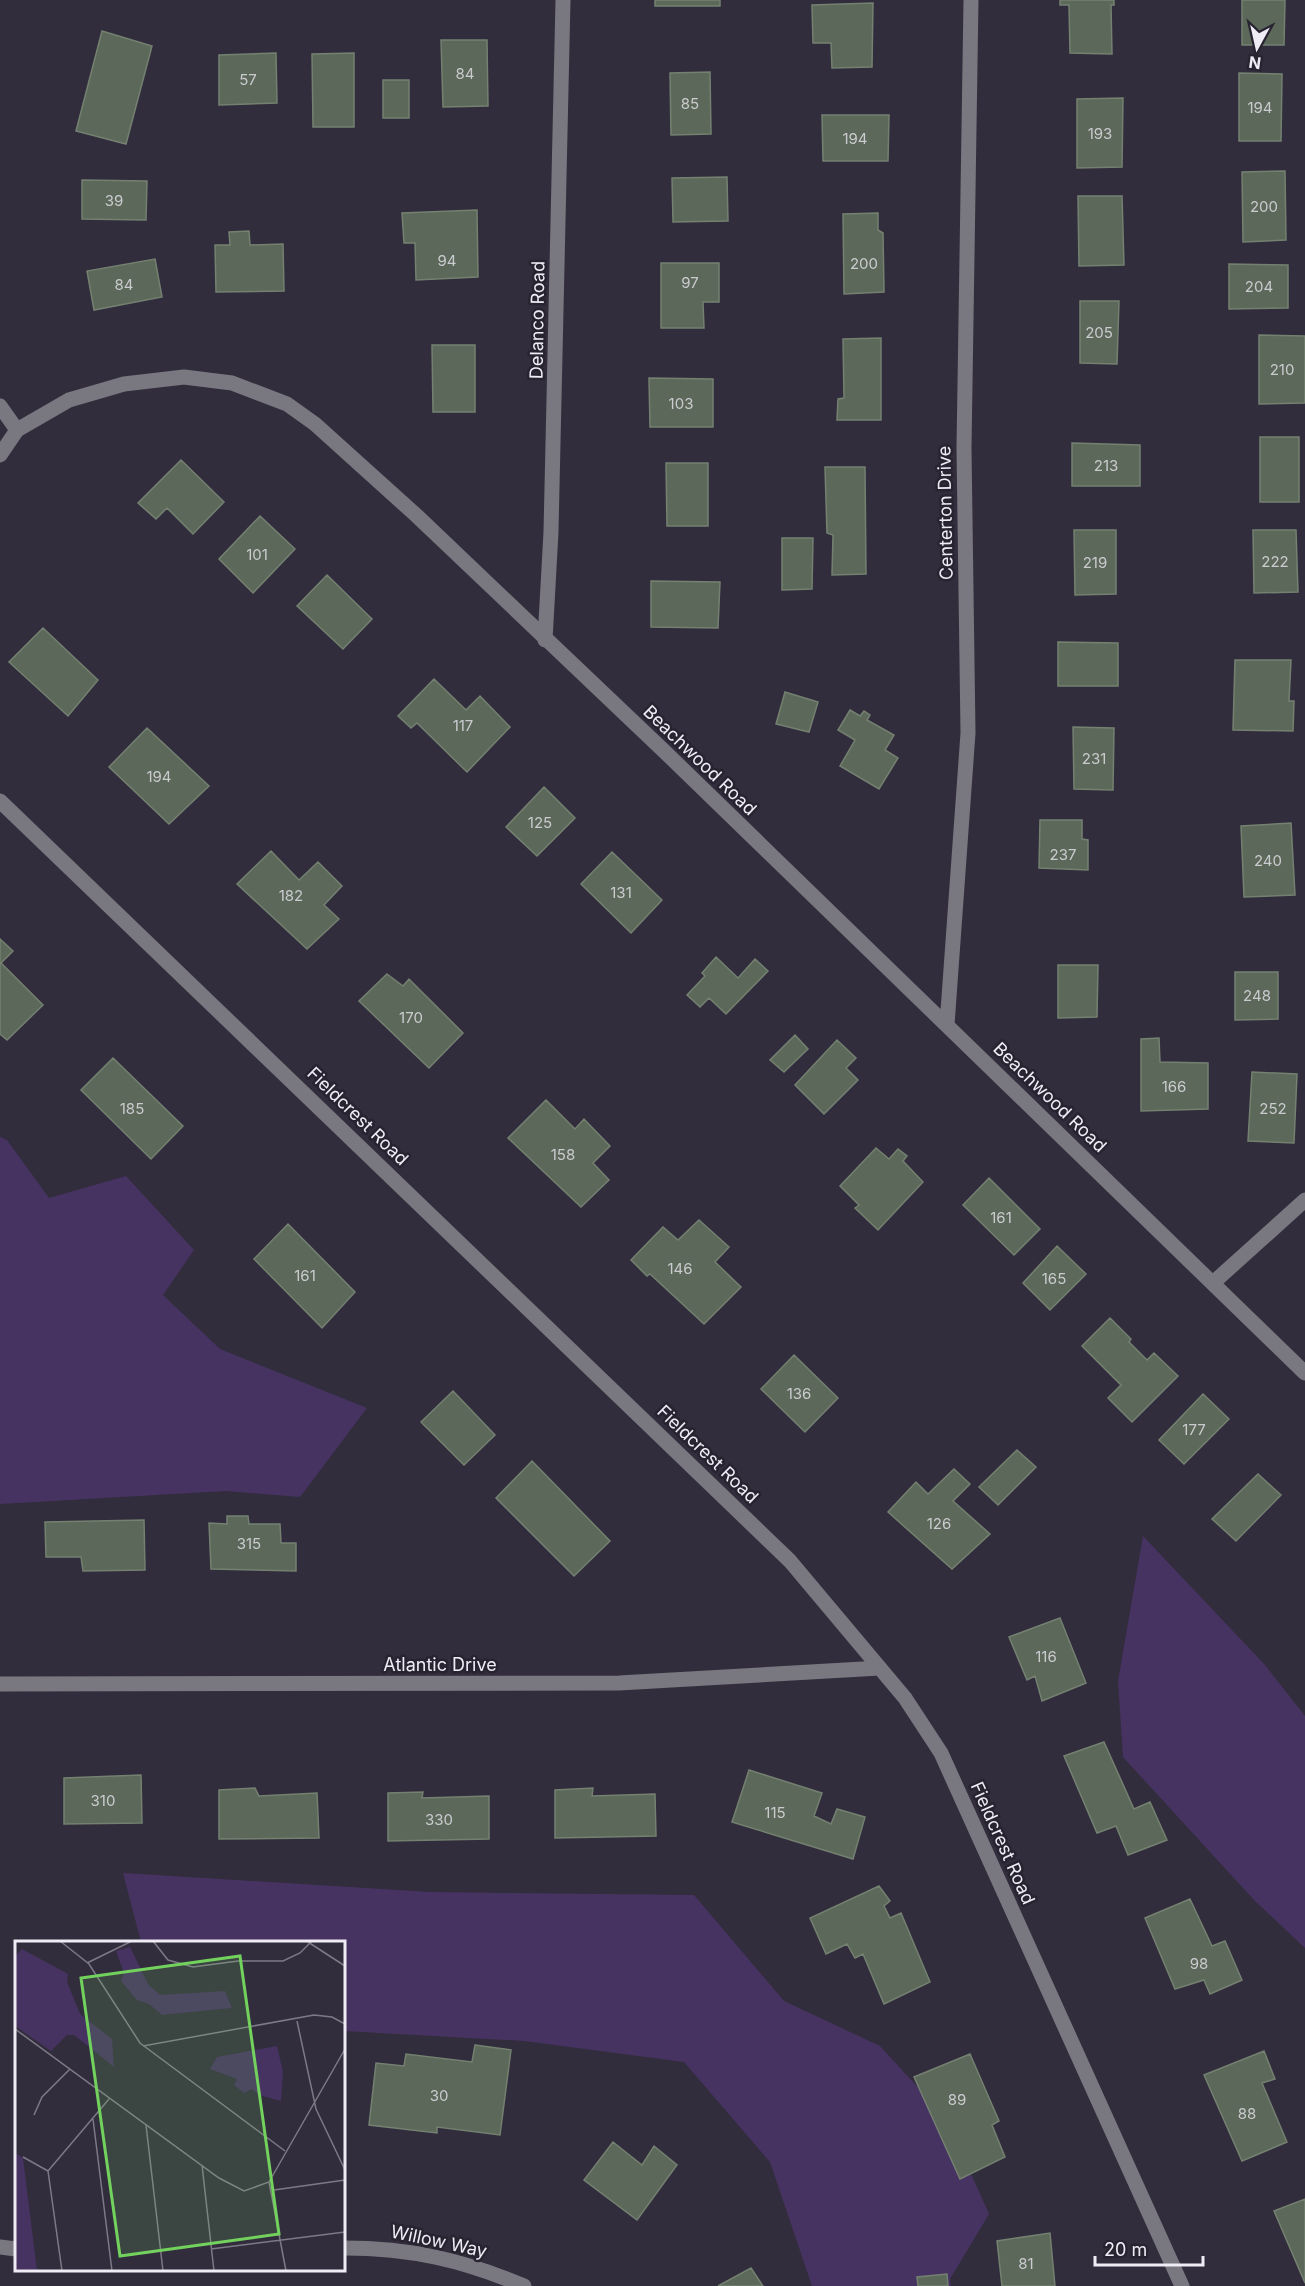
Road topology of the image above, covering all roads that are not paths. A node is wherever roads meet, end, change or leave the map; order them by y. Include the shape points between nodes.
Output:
1 (562, 0) edge
2 (971, 0) edge
3 (0, 406) edge
4 (17, 430) junction
5 (0, 455) edge
6 (545, 640) junction
7 (0, 801) edge
8 (947, 1025) junction
9 (1305, 1200) edge
10 (1214, 1282) junction
11 (1305, 1372) edge
12 (880, 1668) junction
13 (0, 1683) edge
14 (0, 2247) edge
15 (345, 2248) edge
16 (15, 2249) edge
17 (524, 2286) edge
18 (1182, 2286) edge

1 - 6 street, Delanco Road via 551,532
2 - 8 street, Centerton Drive via 964,448 968,733
3 - 4 street
4 - 5 street, Beachwood Road
4 - 6 street, Beachwood Road via 69,400 124,384 184,377 232,383 287,404 315,424 417,516
6 - 8 street, Beachwood Road
7 - 12 street, Fieldcrest Road via 790,1561
8 - 10 street, Beachwood Road
9 - 10 street
10 - 11 street, Beachwood Road
12 - 13 street, Atlantic Drive via 619,1683
12 - 18 street, Fieldcrest Road via 941,1753
14 - 16 street
15 - 17 street, Willow Way via 390,2248 468,2264

